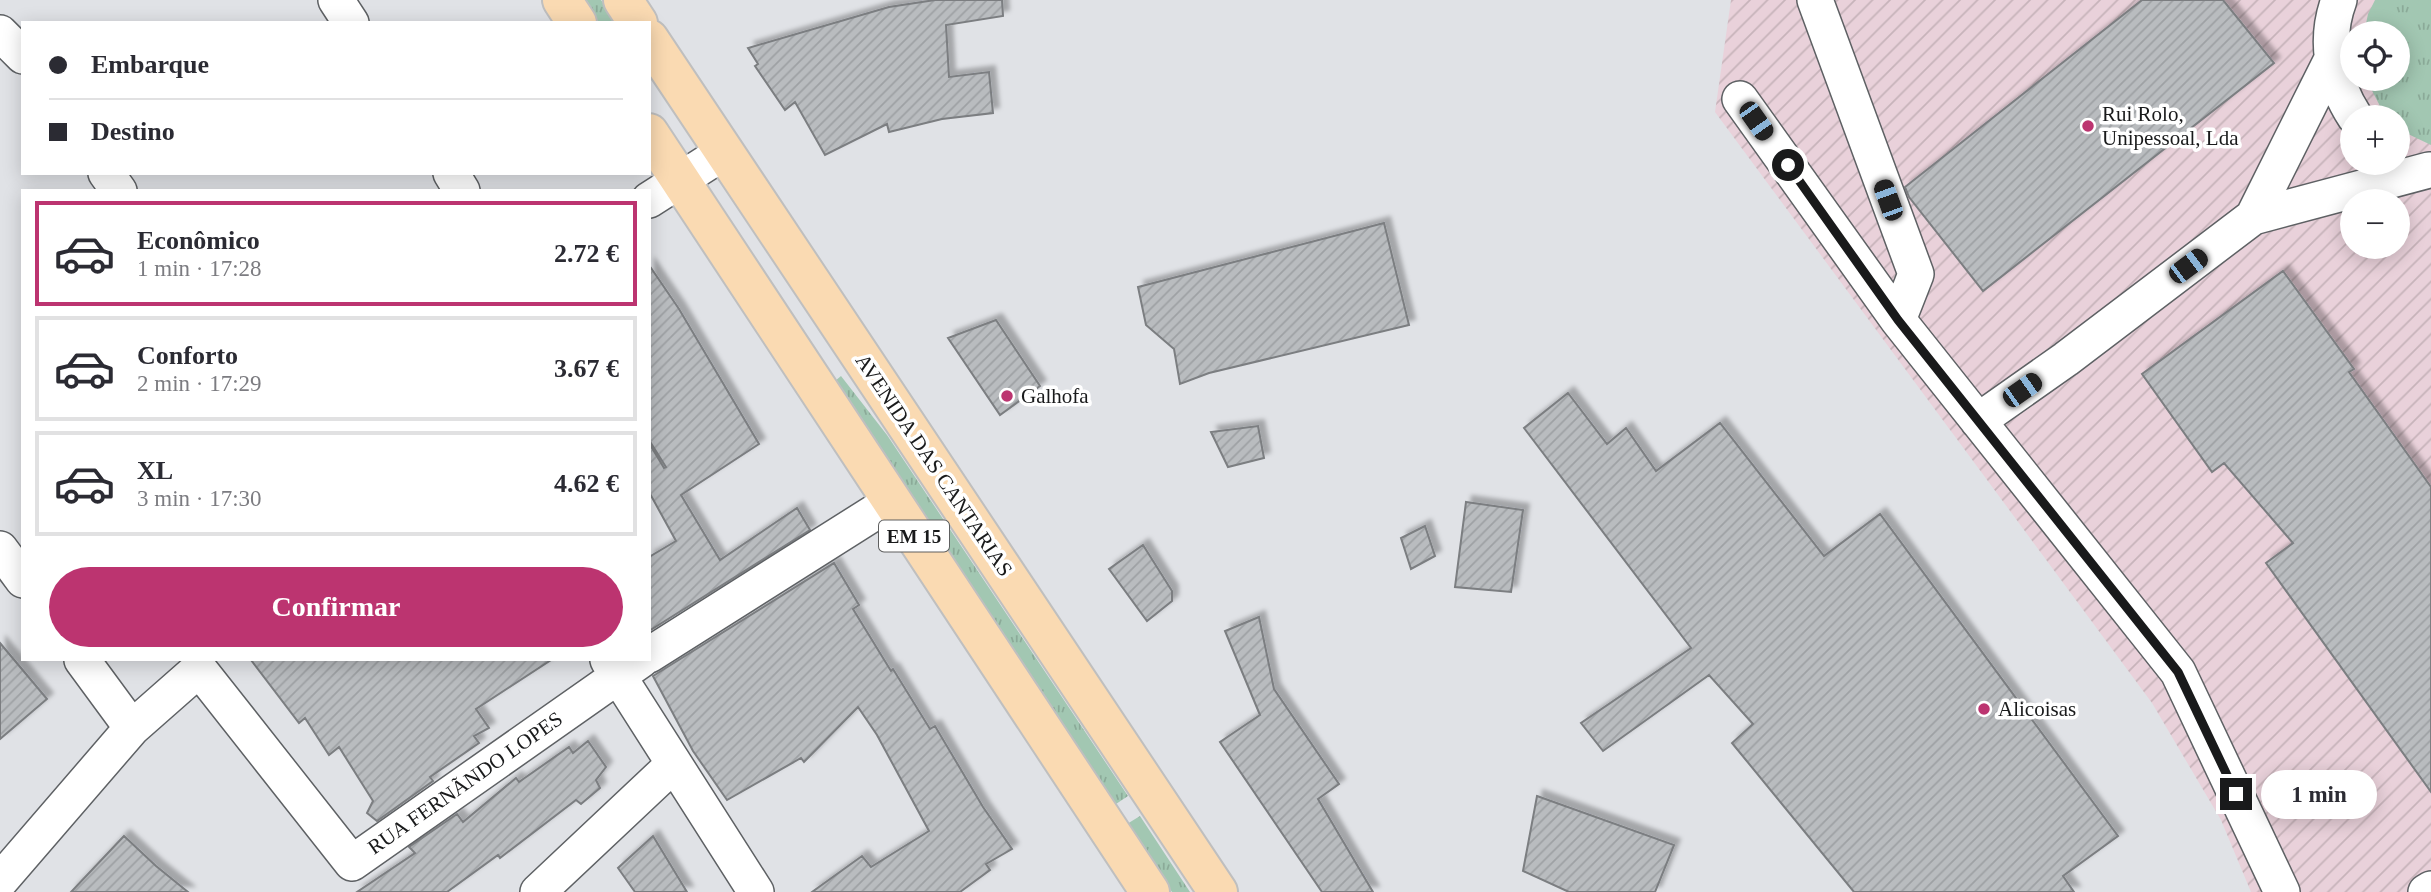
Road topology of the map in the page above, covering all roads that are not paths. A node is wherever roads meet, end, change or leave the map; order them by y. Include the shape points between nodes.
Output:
1 (336, 0) edge
2 (562, 0) edge
3 (623, 0) edge
4 (1815, 0) edge
5 (2339, 0) edge
6 (350, 21) edge
7 (576, 21) edge
8 (637, 21) edge
9 (0, 33) edge
10 (651, 42) edge
11 (21, 54) edge
12 (2331, 61) junction
13 (1740, 99) dead end
14 (2347, 105) edge
15 (651, 140) edge
16 (724, 152) junction
17 (2419, 166) edge
18 (664, 189) edge
19 (2253, 217) junction
20 (1898, 320) junction
21 (1978, 421) junction
22 (891, 502) junction
23 (0, 550) edge
24 (21, 577) edge
25 (651, 654) edge
26 (83, 661) edge
27 (622, 665) edge
28 (132, 728) junction
29 (674, 765) junction
30 (0, 881) edge
31 (2431, 889) edge
32 (538, 892) edge
33 (756, 892) edge
34 (1150, 892) edge
35 (1218, 892) edge
36 (2282, 892) edge
37 (2426, 892) edge

1 - 6 street
2 - 7 main road
3 - 8 main road
4 - 20 street via 1916,274
5 - 12 street via 2333,17
9 - 11 street
10 - 16 main road, AVENIDA DAS CANTARIAS / EM 15
12 - 14 street
12 - 19 street
13 - 20 street
15 - 18 main road, EM 15
16 - 18 street
16 - 35 main road, AVENIDA DAS CANTARIAS / EM 15
17 - 19 street
18 - 22 main road, EM 15
19 - 21 street
20 - 21 street
21 - 36 street via 2178,672
22 - 25 street
22 - 34 main road, EM 15
23 - 24 street
26 - 28 street
27 - 28 street, RUA FERNÃNDO LOPES via 352,863 199,669
27 - 29 street
28 - 30 street, RUA FERNÃNDO LOPES
29 - 32 street
29 - 33 street
31 - 37 street

